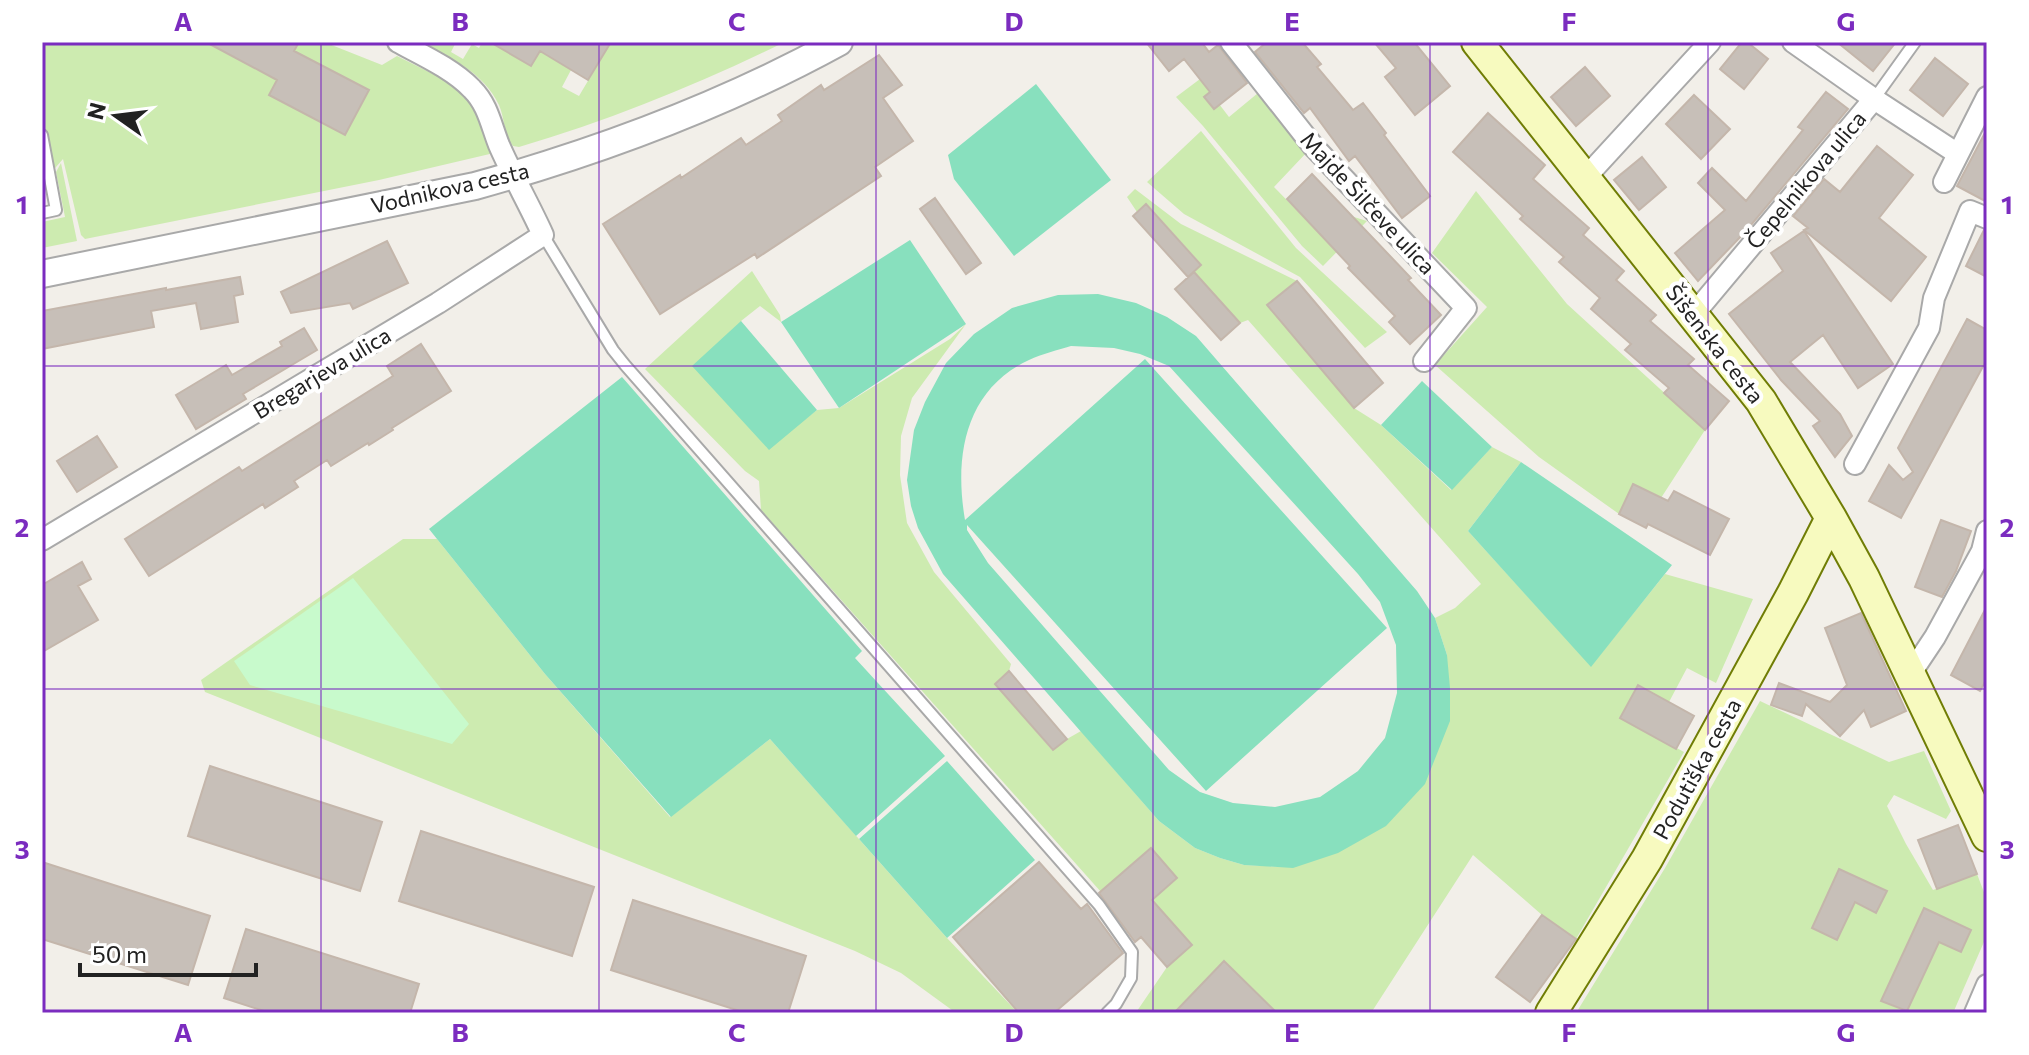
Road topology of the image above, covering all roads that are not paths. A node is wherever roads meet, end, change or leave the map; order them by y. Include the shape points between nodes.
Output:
1 (398, 42) edge
2 (839, 42) edge
3 (1231, 42) edge
4 (1477, 42) edge
5 (1710, 42) edge
6 (1793, 42) edge
7 (1915, 42) edge
8 (1987, 97) edge
9 (1874, 99) junction
10 (42, 135) edge
11 (1958, 154) junction
12 (514, 175) junction
13 (1585, 178) junction
14 (1944, 182) dead end
15 (42, 213) edge
16 (1979, 215) edge
17 (543, 235) junction
18 (42, 274) edge
19 (1693, 315) junction
20 (1424, 361) dead end
21 (1855, 464) dead end
22 (1831, 518) junction
23 (1987, 531) edge
24 (42, 540) edge
25 (1911, 673) junction
26 (1987, 835) edge
27 (1987, 985) edge
28 (1107, 1013) edge
29 (1551, 1013) edge
30 (1975, 1013) edge

1 - 12 street via 471,88 483,102
2 - 12 street, Vodnikova cesta via 660,126
3 - 20 street, Majde Šilčeve ulica via 1313,146 1466,308
4 - 13 main road, Šišenska cesta
5 - 13 street
6 - 9 street
7 - 9 lane, Čepelnikova ulica
8 - 11 street
9 - 11 street
9 - 19 street, Čepelnikova ulica
10 - 15 lane via 56,210
11 - 14 street
12 - 17 street
12 - 18 street, Vodnikova cesta
13 - 19 main road, Šišenska cesta
16 - 21 street via 1934,298 1929,328
17 - 24 street, Bregarjeva ulica
17 - 28 lane via 625,365 1099,905 1132,952 1131,978
19 - 22 main road, Šišenska cesta via 1761,401
22 - 25 main road, Šišenska cesta
22 - 29 main road, Podutiška cesta via 1647,859
23 - 25 street via 1982,551
25 - 26 main road, Šišenska cesta
27 - 30 street

